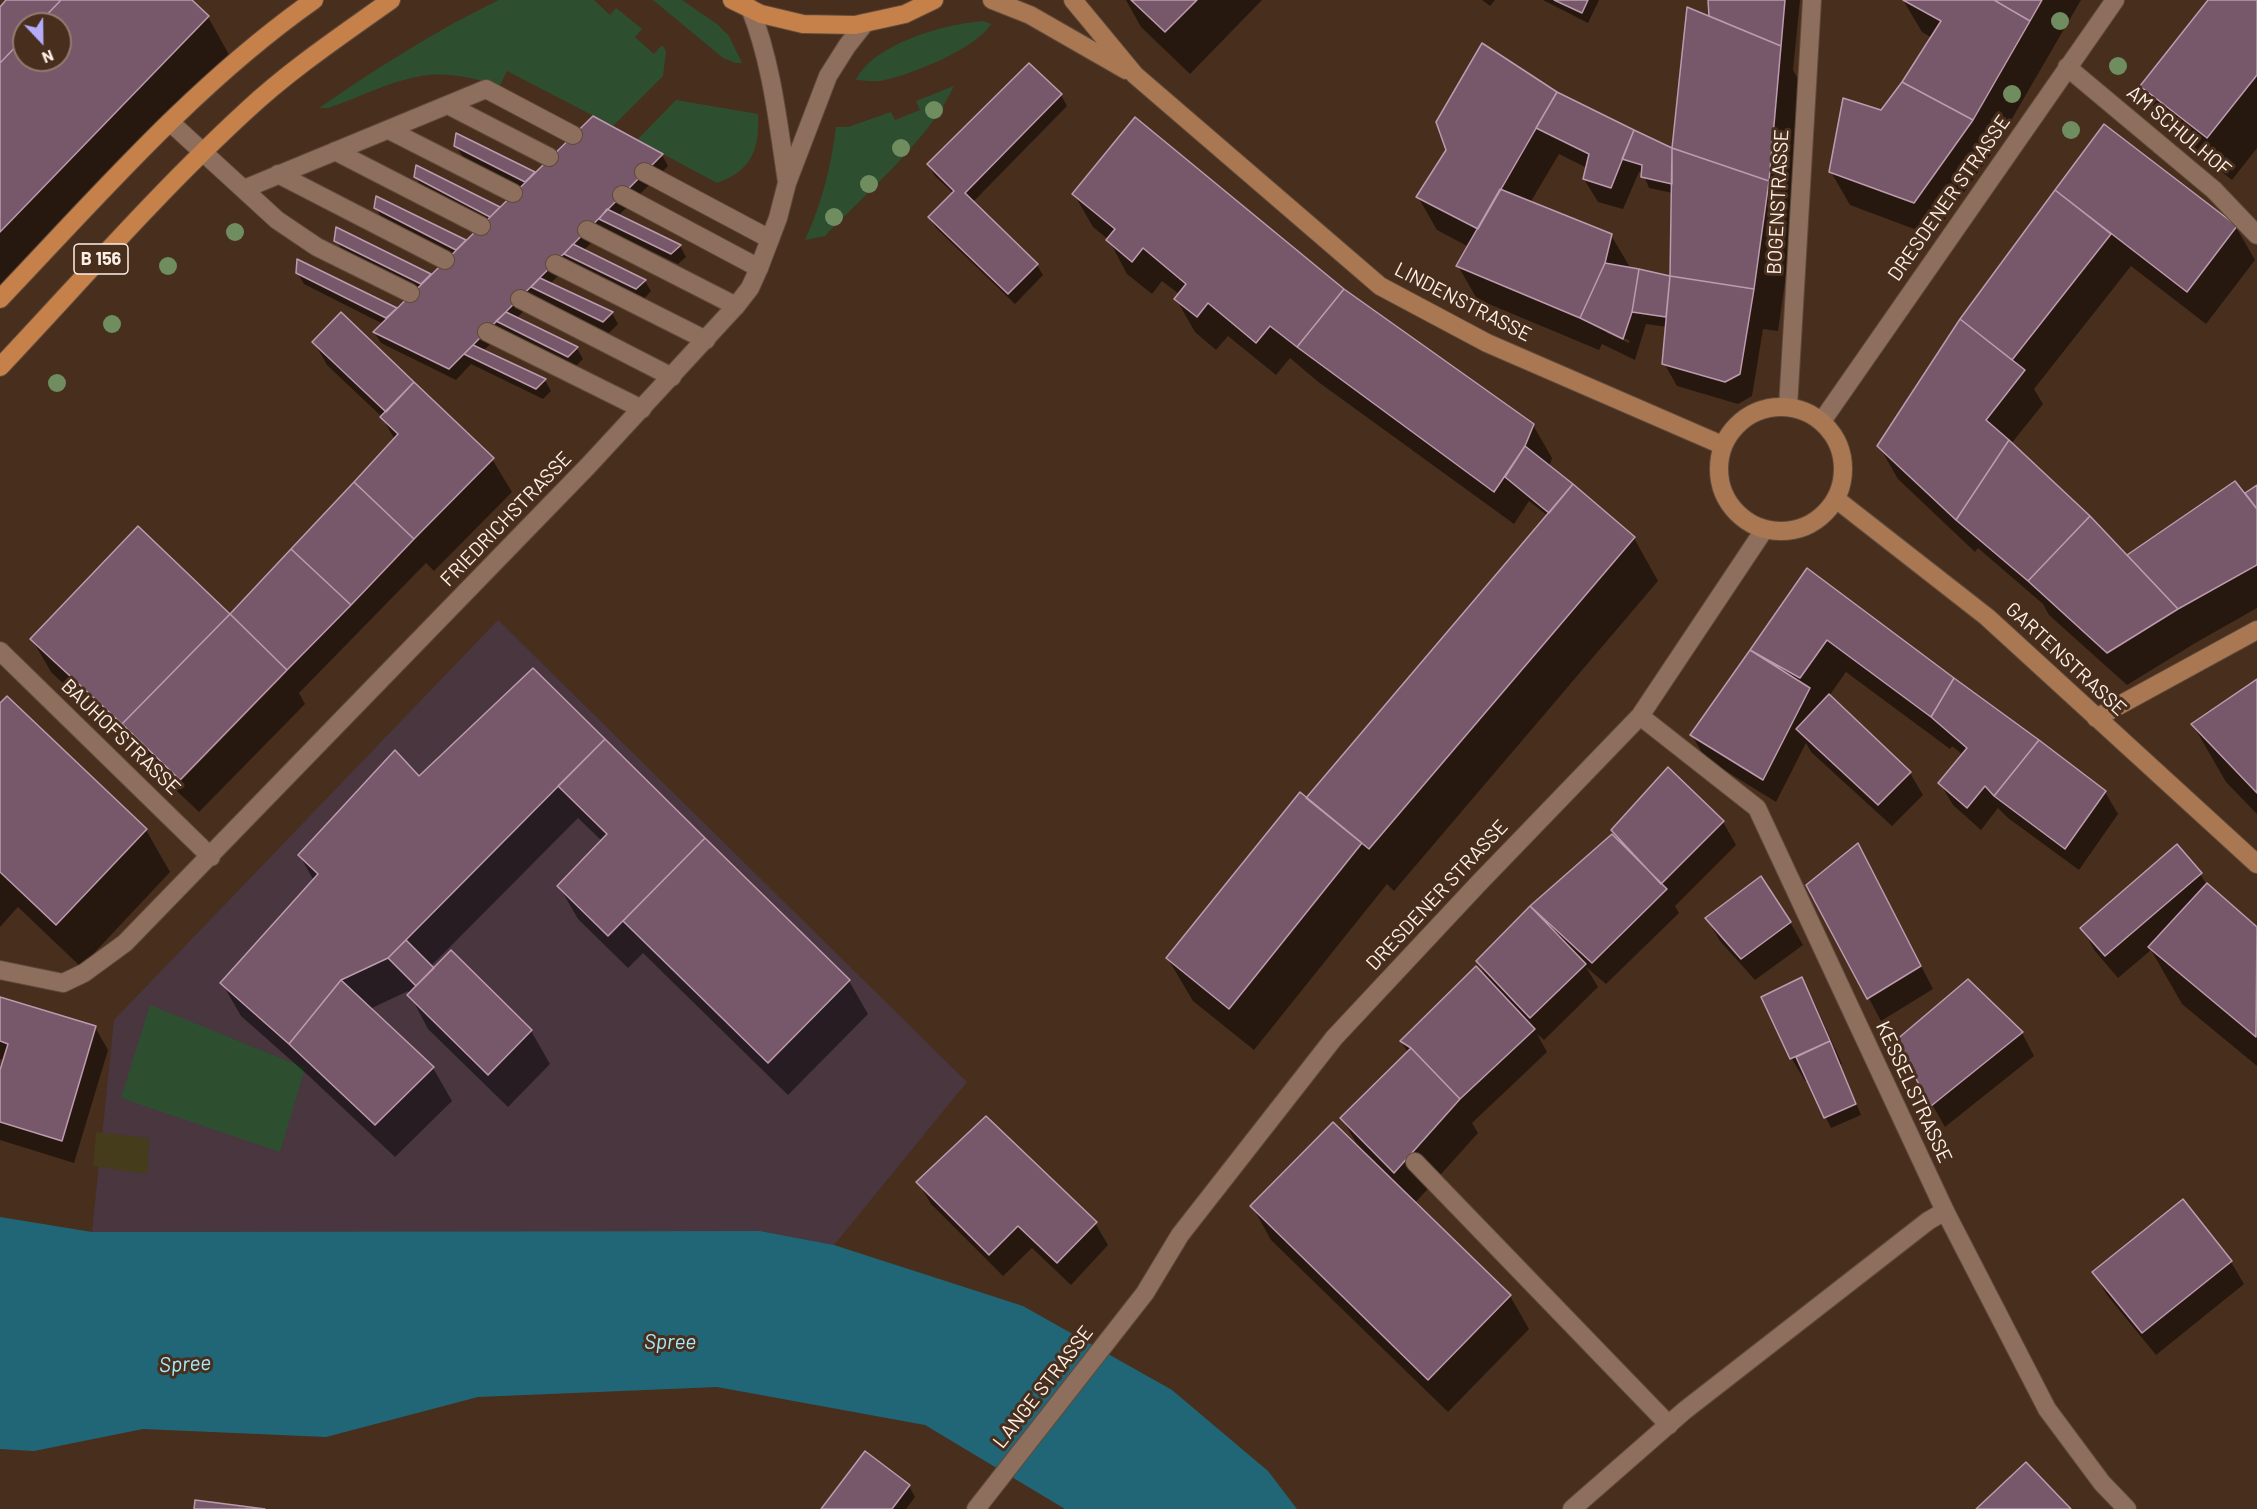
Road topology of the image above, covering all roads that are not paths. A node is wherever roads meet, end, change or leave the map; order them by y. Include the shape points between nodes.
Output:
1 (314, 0) edge
2 (391, 0) edge
3 (732, 0) edge
4 (934, 0) edge
5 (992, 0) edge
6 (1073, 0) edge
7 (1812, 0) edge
8 (2115, 0) edge
9 (750, 8) junction
10 (865, 23) junction
11 (2067, 67) junction
12 (1135, 75) junction
13 (448, 105) junction
14 (170, 122) junction
15 (388, 130) junction
16 (573, 135) dead end
17 (335, 152) junction
18 (204, 153) junction
19 (549, 157) dead end
20 (644, 172) dead end
21 (278, 174) junction
22 (787, 183) junction
23 (244, 189) junction
24 (513, 193) dead end
25 (622, 195) dead end
26 (481, 226) dead end
27 (587, 230) dead end
28 (2257, 235) edge
29 (770, 238) junction
30 (445, 260) dead end
31 (555, 264) dead end
32 (759, 268) junction
33 (410, 293) dead end
34 (0, 299) edge
35 (520, 299) dead end
36 (736, 306) junction
37 (487, 332) dead end
38 (706, 340) junction
39 (0, 367) edge
40 (672, 377) junction
41 (1788, 407) junction
42 (642, 409) junction
43 (1822, 421) junction
44 (1722, 445) junction
45 (1836, 499) junction
46 (1764, 530) junction
47 (2257, 630) edge
48 (0, 651) edge
49 (1640, 716) junction
50 (2096, 718) junction
51 (211, 856) junction
52 (2257, 864) edge
53 (0, 970) edge
54 (1415, 1162) dead end
55 (1945, 1211) junction
56 (1145, 1293) joint
57 (1669, 1425) junction
58 (976, 1509) edge
59 (1572, 1509) edge
60 (2127, 1509) edge

1 - 14 main road, B 156 via 228,68
2 - 18 main road, B 156 via 291,71
3 - 9 main road
4 - 10 main road via 905,14
5 - 12 street, LINDENSTRASSE via 1030,15
6 - 12 street, LINDENSTRASSE
7 - 41 street, BOGENSTRASSE
8 - 11 street, DRESDENER STRASSE
9 - 10 main road via 803,24
9 - 22 street, FRIEDRICHSTRASSE via 768,66
10 - 22 street, FRIEDRICHSTRASSE via 828,76
11 - 28 street, AM SCHULHOF via 2214,190
11 - 43 street, DRESDENER STRASSE
12 - 44 street, LINDENSTRASSE via 1380,286 1487,343
13 - 15 street
13 - 16 street via 486,89
13 - 19 street
14 - 18 street
14 - 34 main road, B 156
15 - 17 street
15 - 24 street
17 - 21 street
17 - 26 street
18 - 23 street
18 - 39 main road, B 156
20 - 29 street
21 - 23 street
21 - 30 street
22 - 29 street, FRIEDRICHSTRASSE
23 - 33 street via 277,220 317,247
25 - 32 street
27 - 36 street
29 - 32 street, FRIEDRICHSTRASSE
31 - 38 street
32 - 36 street, FRIEDRICHSTRASSE
35 - 40 street
36 - 38 street, FRIEDRICHSTRASSE
37 - 42 street
38 - 40 street, FRIEDRICHSTRASSE
40 - 42 street, FRIEDRICHSTRASSE
41 - 43 street via 1806,411
41 - 44 street via 1768,407 1748,414 1732,428
42 - 51 street, FRIEDRICHSTRASSE
43 - 45 street via 1835,437 1843,457 1843,478
44 - 46 street via 1720,487 1730,506 1744,520
45 - 46 street via 1823,515 1806,526
45 - 50 street, GARTENSTRASSE via 1987,617
46 - 49 street, DRESDENER STRASSE
47 - 50 street
48 - 51 street, BAUHOFSTRASSE
49 - 55 street, KESSELSTRASSE via 1757,808
49 - 56 street, DRESDENER STRASSE via 1334,1038 1180,1235
50 - 52 street, GARTENSTRASSE
51 - 53 street, FRIEDRICHSTRASSE via 125,943 84,973 63,983
54 - 57 street
55 - 57 street
55 - 60 street, KESSELSTRASSE via 2047,1409 2102,1483
56 - 58 street, LANGE STRASSE
57 - 59 street

